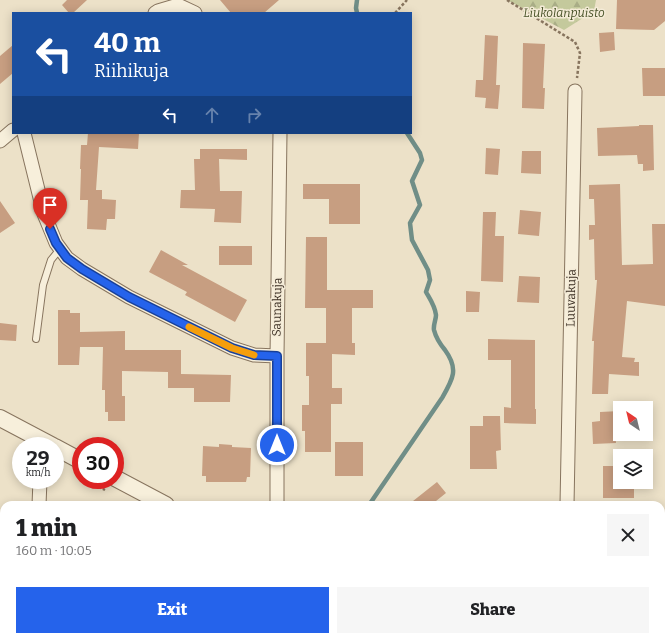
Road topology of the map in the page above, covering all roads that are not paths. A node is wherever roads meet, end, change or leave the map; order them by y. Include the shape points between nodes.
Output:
1 (157, 12) edge
2 (193, 12) edge
3 (575, 91) road end
4 (12, 131) edge
5 (24, 134) edge
6 (280, 134) edge
7 (0, 141) edge
8 (60, 249) junction
9 (36, 339) dead end
10 (277, 356) junction
11 (0, 418) edge
12 (34, 437) edge
13 (124, 483) edge
14 (40, 489) edge
15 (39, 501) edge
16 (158, 501) edge
17 (278, 501) edge
18 (567, 501) edge

1 - 2 street via 178,5
3 - 18 street, Luuvakuja
4 - 7 street
5 - 8 street via 44,214
6 - 10 street, Saunakuja
8 - 9 lane via 51,260 43,285
8 - 10 street via 82,269 163,314 232,348 254,355
10 - 17 street, Saunakuja
11 - 12 street
13 - 16 street
14 - 15 street

